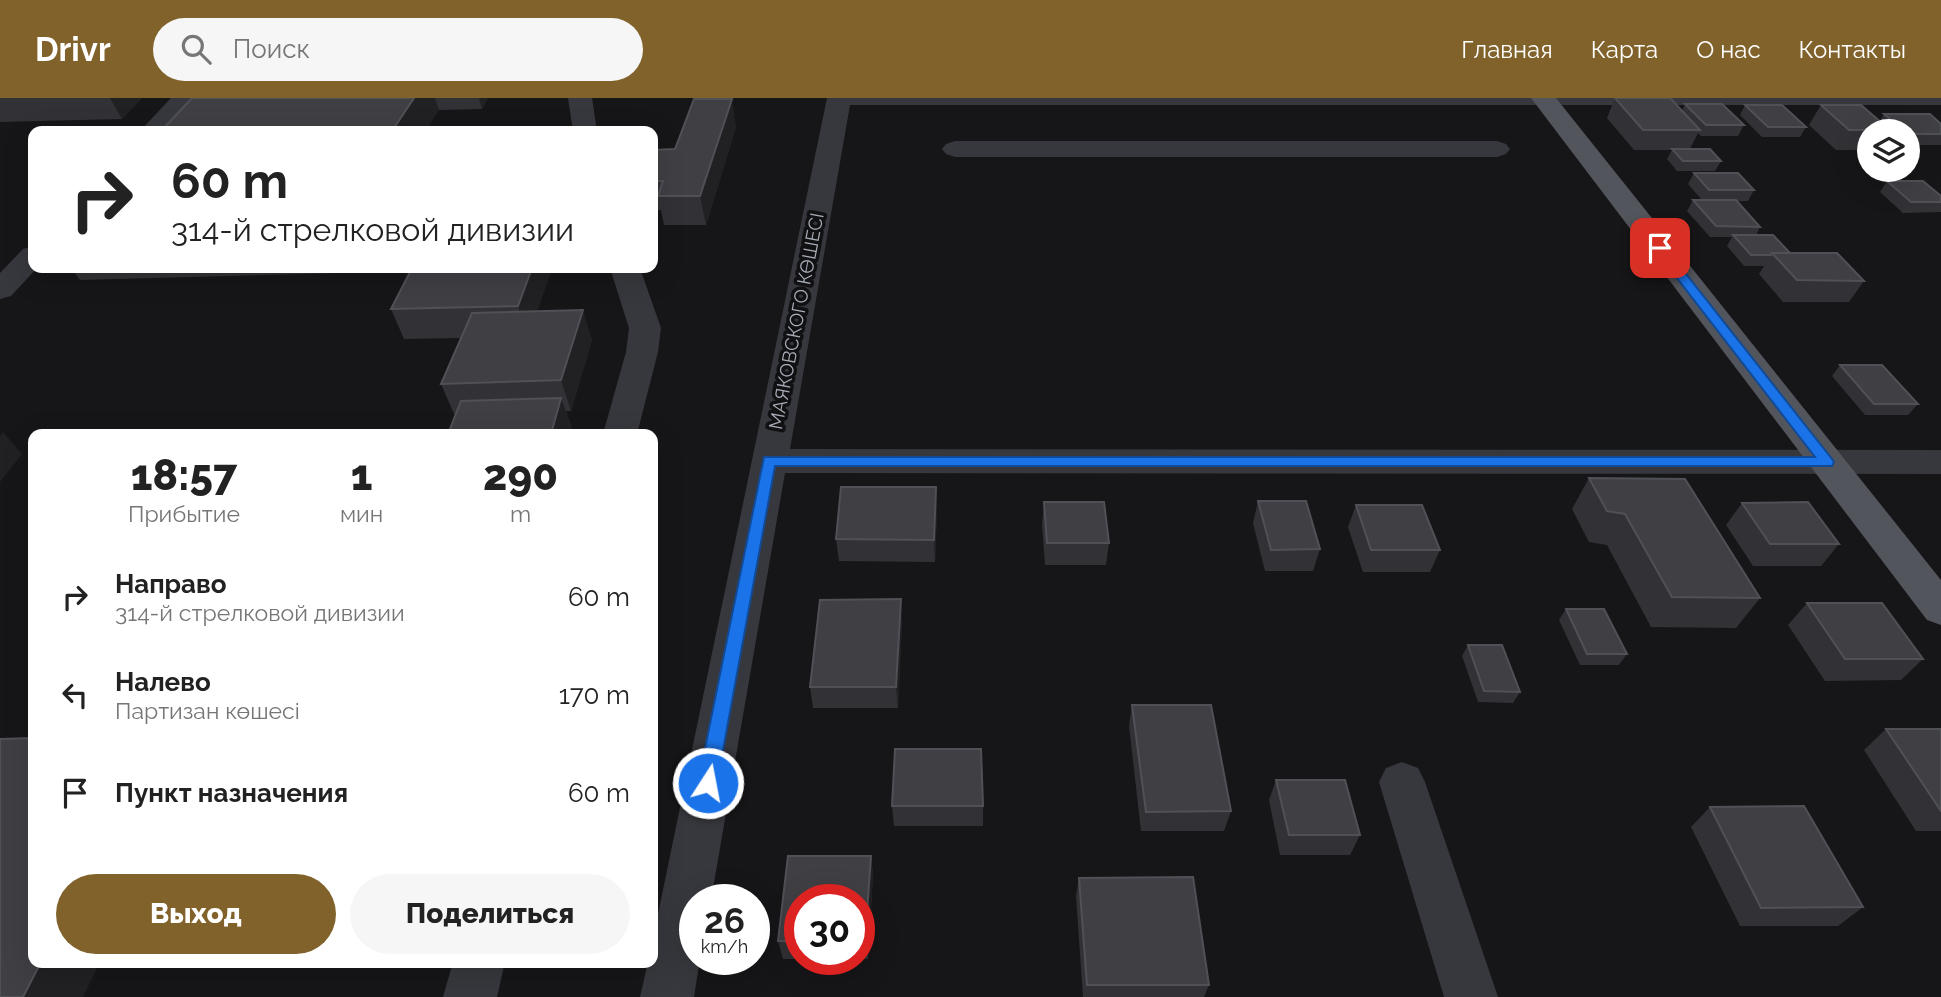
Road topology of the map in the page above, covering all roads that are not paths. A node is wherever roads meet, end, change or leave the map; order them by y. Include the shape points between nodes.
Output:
1 (184, 98) edge
2 (580, 98) edge
3 (839, 98) edge
4 (1224, 98) edge
5 (1543, 98) edge
6 (1941, 99) edge
7 (157, 126) edge
8 (584, 126) edge
9 (955, 149) dead end
10 (1244, 149) junction
11 (1497, 149) dead end
12 (28, 260) edge
13 (627, 273) edge
14 (0, 289) edge
15 (621, 429) edge
16 (769, 461) junction
17 (1827, 462) junction
18 (1941, 462) edge
19 (1941, 609) edge
20 (1402, 782) dead end
21 (477, 968) edge
22 (470, 997) edge
23 (667, 997) edge
24 (1471, 997) edge

1 - 7 street
2 - 8 street
3 - 4 street
3 - 16 street, МАЯКОВСКОГО КӨШЕСІ
4 - 5 street
4 - 10 street
5 - 6 street
5 - 17 main road
9 - 10 street
10 - 11 street
12 - 14 street
13 - 15 street via 645,328
16 - 17 street
16 - 23 street, МАЯКОВСКОГО КӨШЕСІ
17 - 18 street
17 - 19 main road
20 - 24 street
21 - 22 street

